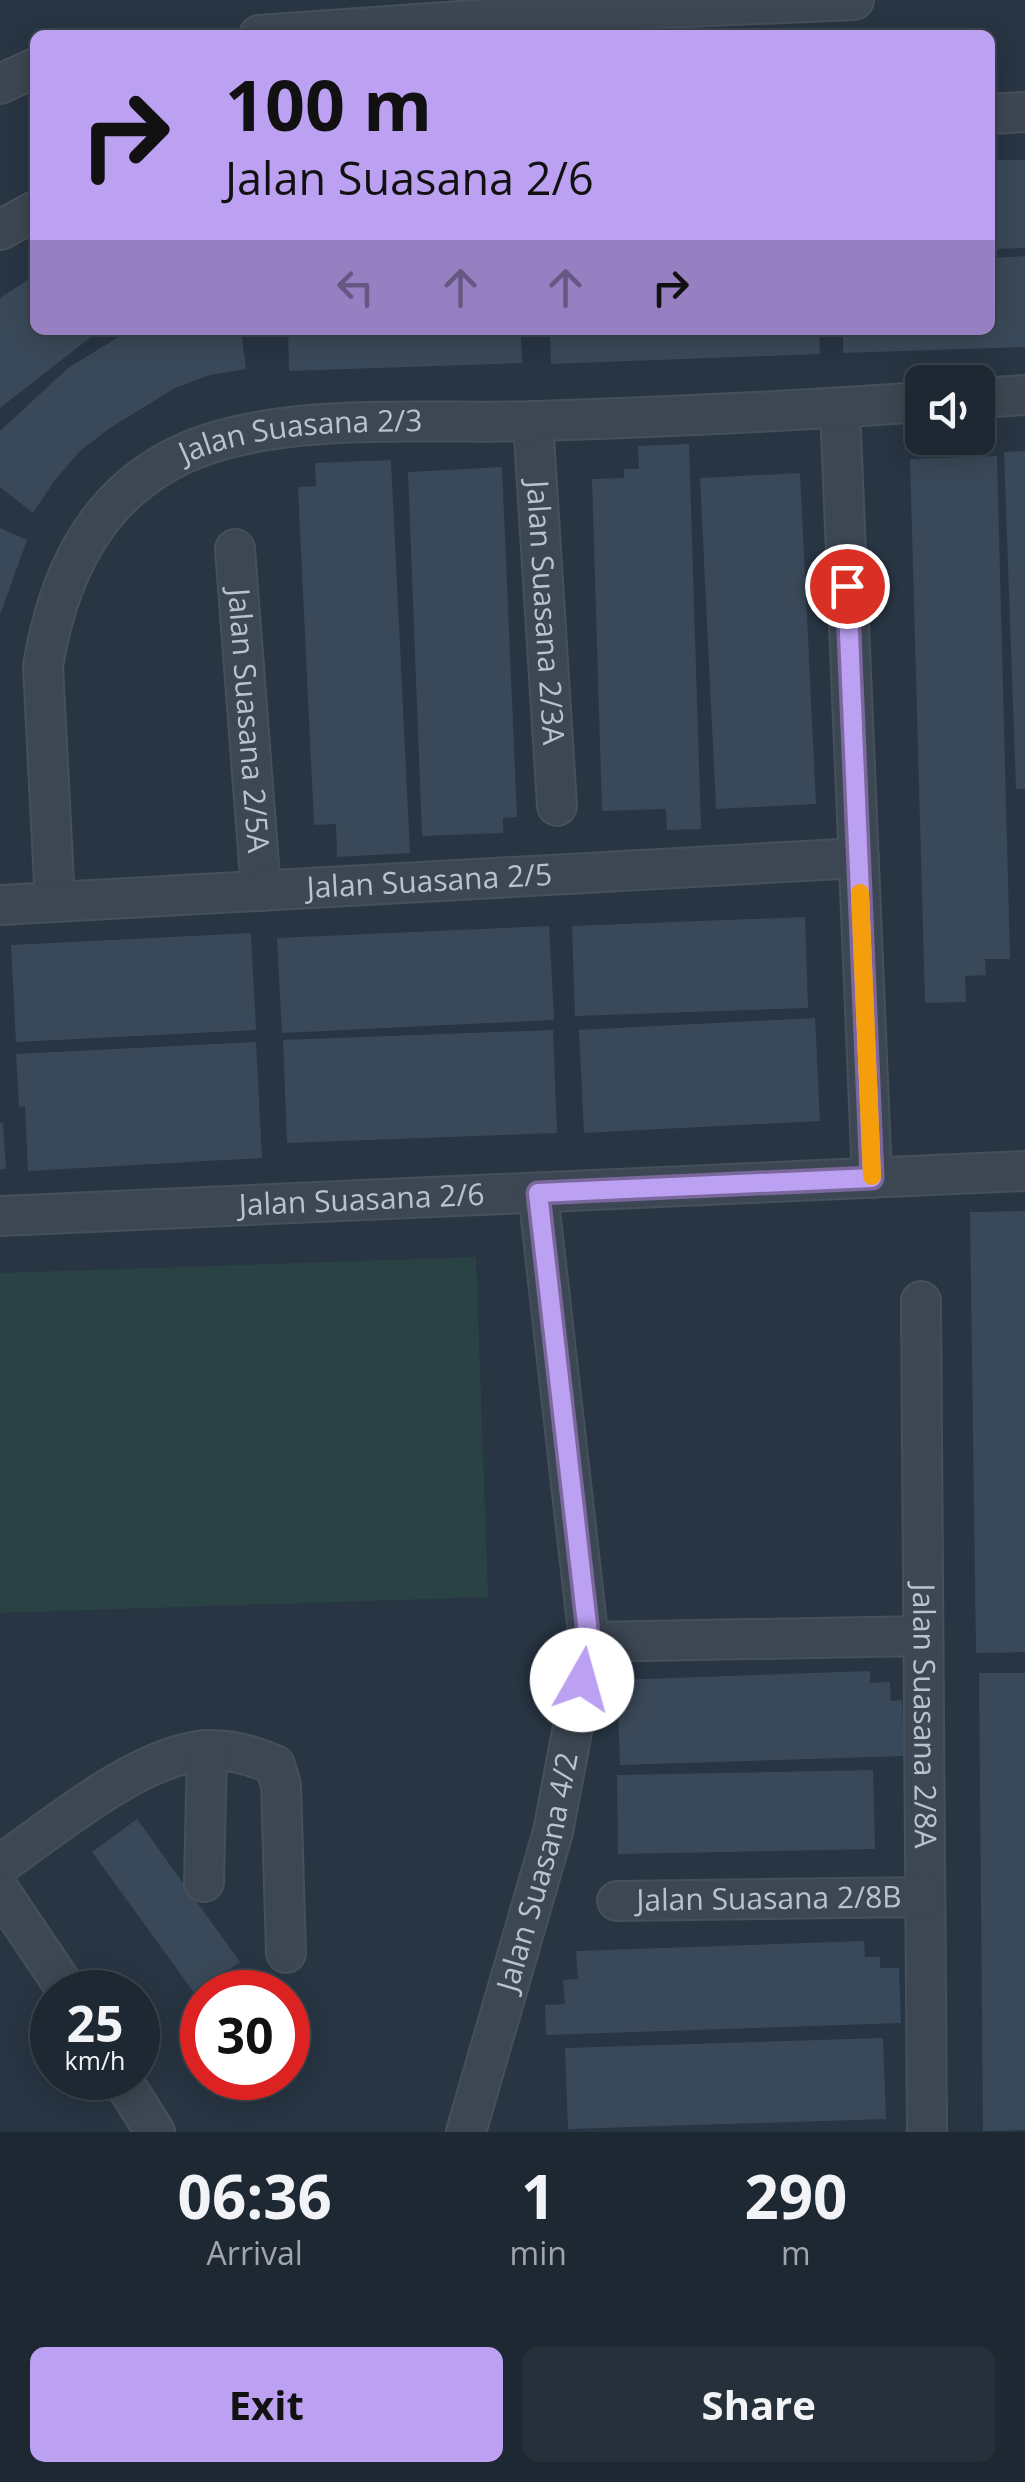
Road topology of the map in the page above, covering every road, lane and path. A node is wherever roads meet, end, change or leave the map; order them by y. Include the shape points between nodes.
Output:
1 (854, 0) edge
2 (617, 5) edge
3 (319, 30) edge
4 (30, 70) edge
5 (0, 84) edge
6 (1025, 112) edge
7 (995, 114) edge
8 (30, 214) edge
9 (0, 230) edge
10 (1025, 395) edge
11 (995, 397) edge
12 (905, 403) edge
13 (840, 408) junction
14 (534, 421) junction
15 (235, 550) dead end
16 (558, 806) dead end
17 (859, 858) junction
18 (261, 891) junction
19 (54, 902) junction
20 (0, 905) edge
21 (1025, 1171) edge
22 (872, 1178) junction
23 (538, 1193) junction
24 (0, 1216) edge
25 (921, 1302) dead end
26 (922, 1636) junction
27 (589, 1642) junction
28 (206, 1750) junction
29 (0, 1866) edge
30 (204, 1882) dead end
31 (0, 1891) edge
32 (925, 1897) junction
33 (617, 1901) dead end
34 (286, 1953) dead end
35 (53, 1970) edge
36 (135, 2100) edge
37 (155, 2132) edge
38 (466, 2132) edge
39 (927, 2132) edge

1 - 2 street
2 - 3 street
4 - 5 street
6 - 7 street
8 - 9 street
10 - 11 street
12 - 13 street, Jalan Suasana 2/3
13 - 14 street, Jalan Suasana 2/3
13 - 17 street
14 - 16 street, Jalan Suasana 2/3A
14 - 19 street, Jalan Suasana 2/3 via 292,426 200,448 128,490 76,554 43,666
15 - 18 street, Jalan Suasana 2/5A
17 - 18 street, Jalan Suasana 2/5
17 - 22 street
18 - 19 street, Jalan Suasana 2/5
19 - 20 street, Jalan Suasana 2/5
21 - 22 street, Jalan Suasana 2/6
22 - 23 street, Jalan Suasana 2/6
23 - 24 street, Jalan Suasana 2/6
23 - 27 street, Jalan Suasana 4/2
25 - 26 street, Jalan Suasana 2/8A
26 - 27 street
26 - 32 street, Jalan Suasana 2/8A
27 - 38 street, Jalan Suasana 4/2 via 553,1832
28 - 29 street via 154,1764
28 - 30 street
28 - 34 street via 251,1754 275,1766
31 - 35 street
32 - 33 street, Jalan Suasana 2/8B
32 - 39 street, Jalan Suasana 2/8A
36 - 37 street

